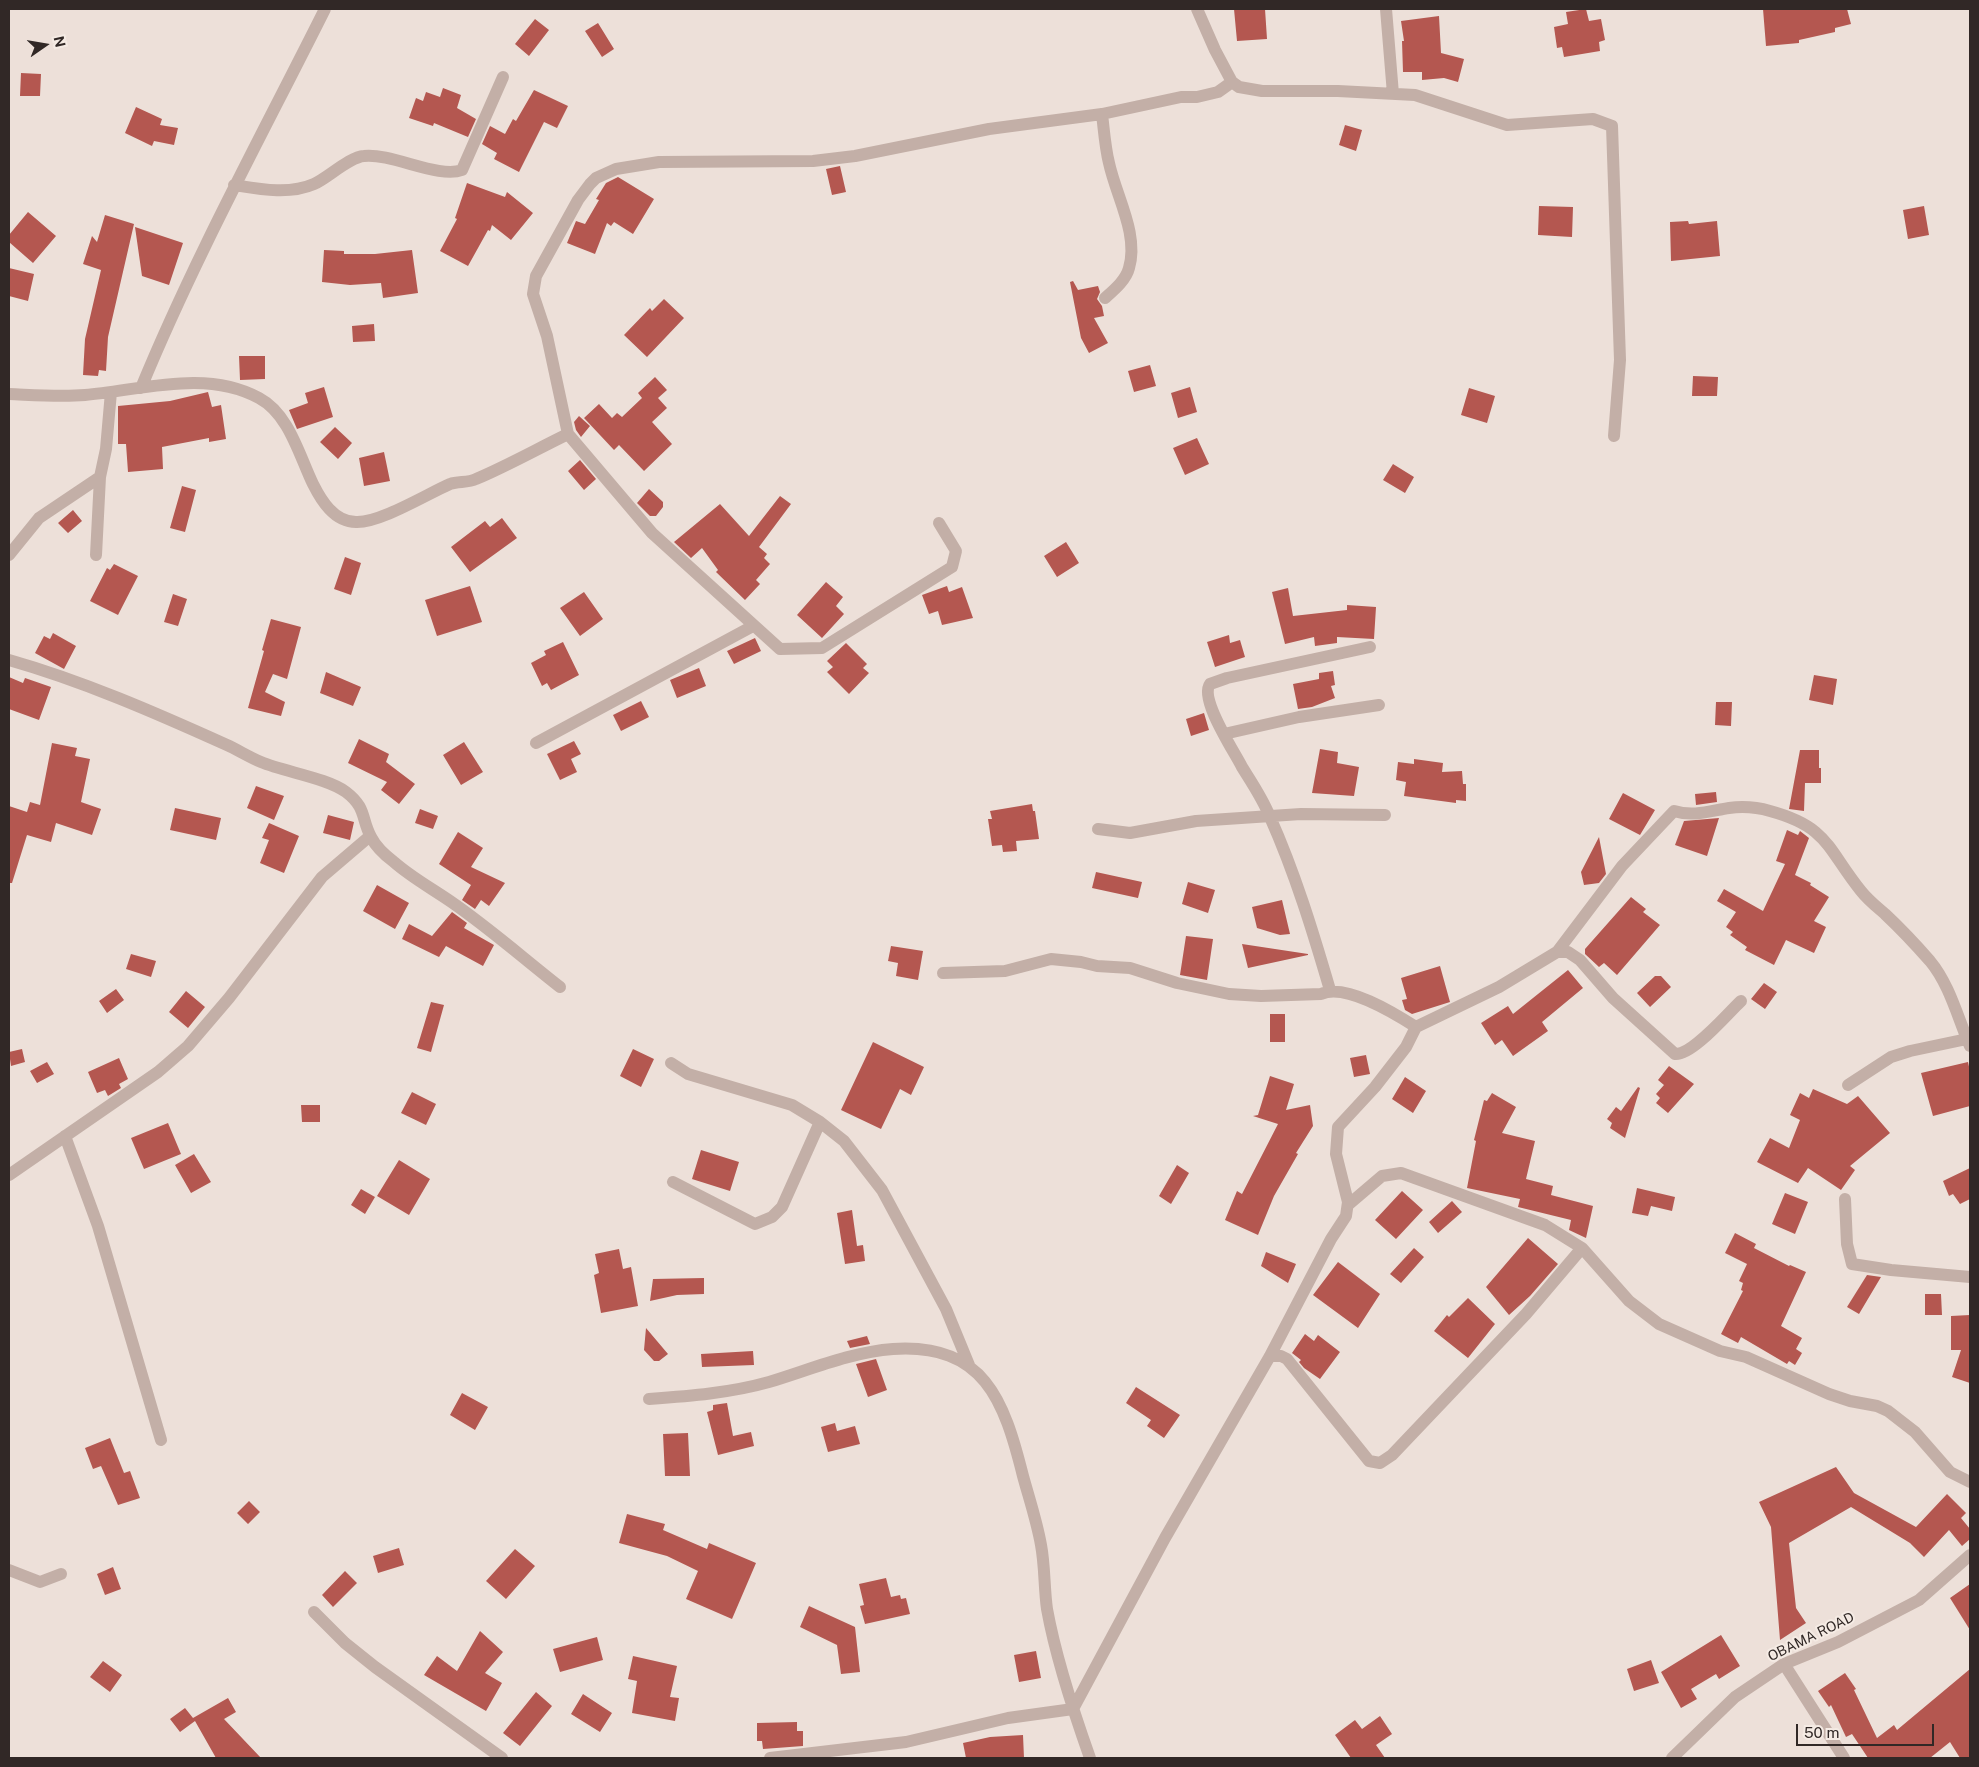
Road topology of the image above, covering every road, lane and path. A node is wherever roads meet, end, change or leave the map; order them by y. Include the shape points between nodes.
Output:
1 (325, 9) edge
2 (1197, 9) edge
3 (1386, 9) edge
4 (503, 77) dead end
5 (1232, 82) junction
6 (1393, 94) junction
7 (1102, 114) junction
8 (234, 185) junction
9 (1105, 298) dead end
10 (142, 388) junction
11 (111, 392) junction
12 (9, 394) edge
13 (568, 434) junction
14 (1614, 436) dead end
15 (100, 477) junction
16 (939, 523) dead end
17 (9, 555) edge
18 (96, 555) dead end
19 (753, 626) junction
20 (1370, 647) dead end
21 (9, 660) edge
22 (1379, 704) dead end
23 (1224, 734) junction
24 (536, 743) dead end
25 (1270, 815) junction
26 (1386, 815) dead end
27 (1098, 829) dead end
28 (370, 836) junction
29 (1557, 952) junction
30 (943, 973) dead end
31 (560, 987) dead end
32 (1330, 990) junction
33 (1741, 1001) dead end
34 (1416, 1027) junction
35 (1969, 1043) edge
36 (670, 1063) dead end
37 (1848, 1085) dead end
38 (820, 1122) junction
39 (65, 1136) junction
40 (9, 1175) edge
41 (673, 1182) dead end
42 (1844, 1199) dead end
43 (1348, 1205) junction
44 (1582, 1248) junction
45 (1970, 1277) edge
46 (1270, 1356) junction
47 (968, 1366) junction
48 (650, 1399) dead end
49 (161, 1440) dead end
50 (1970, 1482) edge
51 (1970, 1554) edge
52 (9, 1570) edge
53 (61, 1574) dead end
54 (314, 1612) dead end
55 (1784, 1664) junction
56 (1073, 1709) junction
57 (502, 1758) edge
58 (770, 1758) edge
59 (1090, 1758) edge
60 (1672, 1758) edge
61 (1844, 1758) edge

1 - 8 street
2 - 5 street
3 - 6 street
4 - 8 street via 462,170 449,172 363,155 314,184 299,189 270,190
5 - 6 street via 1239,87 1262,91
5 - 7 street via 1218,92
6 - 14 street via 1415,95 1507,125 1593,119 1612,126 1620,360
7 - 9 street via 1109,165 1126,219 1131,253 1125,277
7 - 13 street via 1012,125 847,157 813,161 653,163 616,169 596,178 578,200 536,276 533,288
8 - 10 street
10 - 11 street
10 - 13 street via 193,382 215,383 260,398 276,413 296,443 324,503 334,513 355,522 414,503 452,483 474,480
11 - 12 street
11 - 15 street
13 - 19 street via 652,533
15 - 17 street via 39,518
15 - 18 street
16 - 19 street via 956,551 952,567 822,648 780,650
19 - 24 street
20 - 23 street via 1210,684 1209,703
21 - 28 street via 41,669 171,721 284,772 345,791 357,802 366,818
22 - 23 street
23 - 25 street
25 - 26 street
25 - 27 street via 1196,821 1130,832
25 - 32 street via 1306,910
28 - 31 street via 395,863 449,900
28 - 39 street via 322,877 188,1046 158,1072
29 - 33 street via 1568,952 1580,960 1613,998 1675,1054 1681,1054 1698,1043
29 - 34 street via 1499,987
29 - 35 street via 1622,866 1674,811 1682,814 1710,813 1750,806 1797,820 1822,837 1861,891 1931,962
30 - 32 street via 1005,971 1051,959 1130,968 1177,983 1229,994 1321,994
32 - 34 street via 1391,1011
34 - 43 street via 1401,1054 1338,1127 1336,1154
35 - 37 street via 1910,1050 1892,1057
36 - 38 street via 688,1074 776,1098
38 - 41 street via 782,1207 772,1217 756,1224
38 - 47 street via 844,1141 882,1190 946,1309
39 - 40 street
39 - 49 street via 101,1235
42 - 45 street via 1847,1244 1852,1264
43 - 44 street via 1382,1176 1405,1173 1545,1225
43 - 46 street via 1346,1216
44 - 46 street via 1526,1314 1392,1455 1380,1463 1369,1461 1287,1359
44 - 50 street via 1630,1301 1659,1324 1830,1394 1888,1411 1915,1432 1950,1472
46 - 56 street via 1165,1538
47 - 48 street via 933,1350 877,1351 723,1392
47 - 56 street via 982,1378 998,1400 1010,1426 1041,1545 1047,1609
51 - 55 street, OBAMA ROAD via 1919,1600 1838,1642
52 - 53 street via 40,1582
54 - 57 street via 375,1667
55 - 60 street, OBAMA ROAD via 1735,1697
55 - 61 street
56 - 58 street via 1008,1718 906,1742
56 - 59 street

